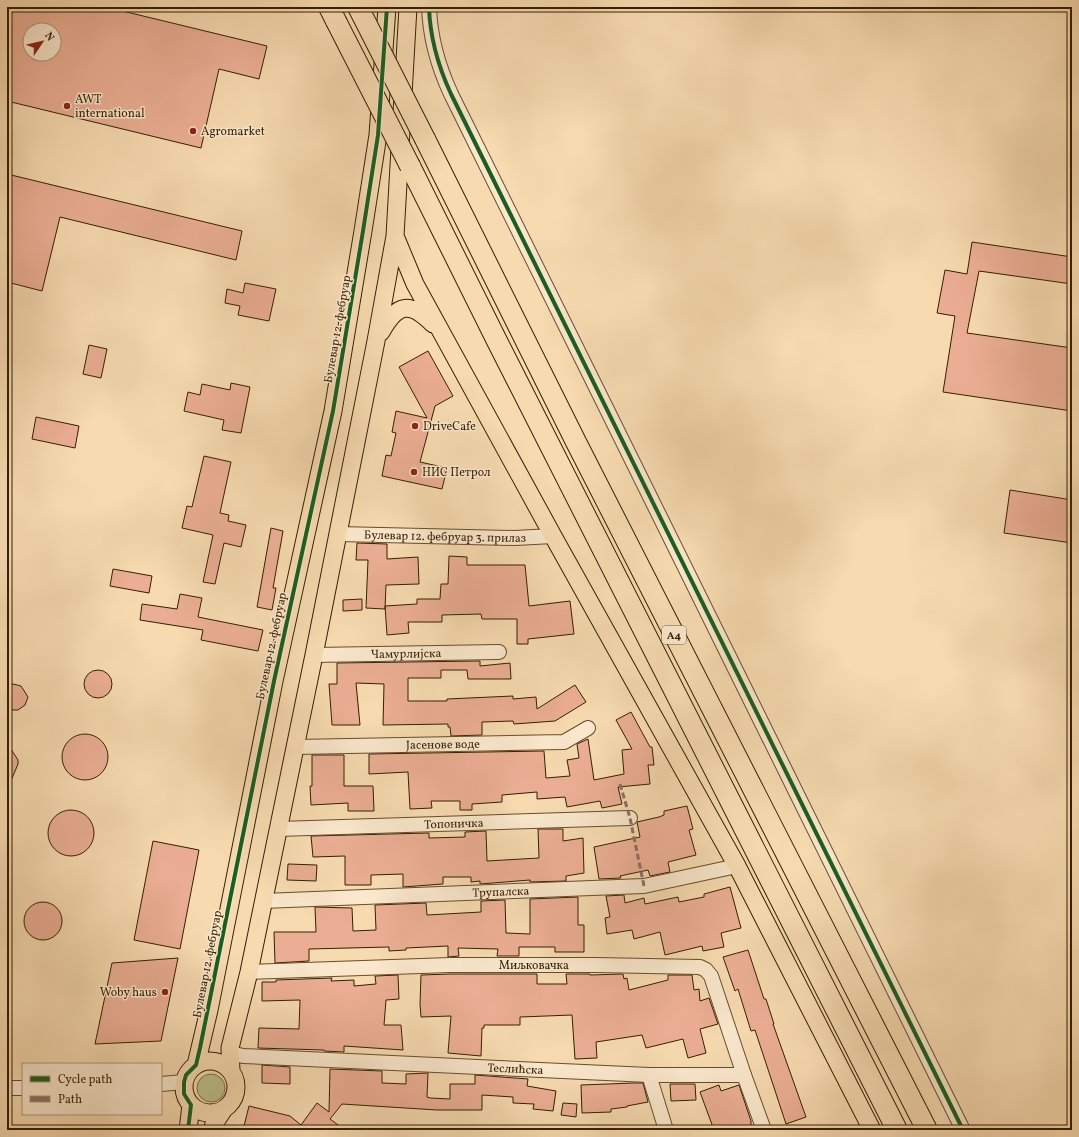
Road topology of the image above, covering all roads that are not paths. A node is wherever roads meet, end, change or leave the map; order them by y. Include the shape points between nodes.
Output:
1 (358, 7) edge
2 (387, 7) edge
3 (408, 7) edge
4 (429, 7) edge
5 (333, 14) edge
6 (395, 236) junction
7 (444, 335) junction
8 (376, 341) junction
9 (338, 534) junction
10 (553, 536) junction
11 (499, 652) dead end
12 (314, 655) junction
13 (588, 728) dead end
14 (295, 747) junction
15 (630, 818) dead end
16 (278, 829) junction
17 (737, 866) junction
18 (263, 901) junction
19 (249, 972) junction
20 (230, 1053) junction
21 (196, 1064) junction
22 (231, 1071) junction
23 (649, 1075) junction
24 (744, 1075) junction
25 (184, 1082) junction
26 (162, 1084) edge
27 (7, 1088) edge
28 (22, 1088) edge
29 (191, 1105) junction
30 (224, 1109) junction
31 (188, 1130) edge
32 (212, 1130) edge
33 (666, 1130) edge
34 (764, 1130) edge
35 (872, 1130) edge
36 (897, 1130) edge
37 (927, 1130) edge
38 (963, 1130) edge

1 - 37 highway, A4, bridge via 576,442
2 - 21 main road, Булевар 12. фебруар via 378,135 333,411 285,628
3 - 6 main road
4 - 38 street via 434,45 451,94
5 - 36 highway, A4, bridge
6 - 7 main road via 415,284
6 - 8 main road
7 - 8 main road via 419,312 402,308 392,315
7 - 10 main road
8 - 9 main road
9 - 10 street, Булевар 12. фебруар 3. прилаз via 515,538
9 - 12 main road
10 - 17 main road
11 - 12 street, Чамурлијска
12 - 14 main road
13 - 14 street, Јасенове воде via 564,742
14 - 16 main road
15 - 16 street, Топоничка
16 - 18 main road
17 - 18 street, Трупалска via 644,886
17 - 35 main road
18 - 19 main road
19 - 20 main road
19 - 24 street, Миљковачка via 450,965 700,968 711,976
20 - 22 main road
20 - 23 street, Теслићска via 243,1056
21 - 22 main road via 203,1061 218,1062
21 - 25 main road via 186,1075
22 - 30 main road via 235,1079 234,1096
23 - 24 street, Теслићска
23 - 33 street
24 - 34 street
25 - 26 street
25 - 29 main road via 184,1094
27 - 28 street
29 - 30 main road via 198,1111 207,1113
29 - 31 main road
30 - 32 main road

